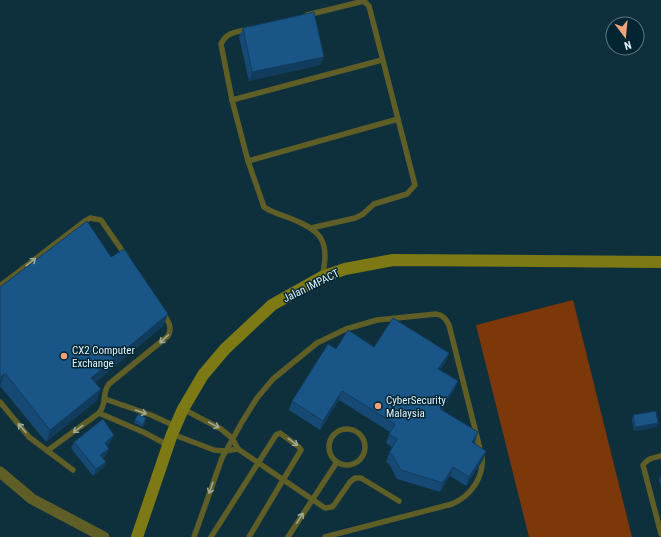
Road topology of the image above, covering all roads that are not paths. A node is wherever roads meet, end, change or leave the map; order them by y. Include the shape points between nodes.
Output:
1 (304, 16) edge
2 (252, 28) edge
3 (382, 60) junction
4 (232, 100) junction
5 (398, 119) junction
6 (248, 161) junction
7 (311, 228) junction
8 (661, 258) edge
9 (623, 262) junction
10 (661, 262) edge
11 (131, 264) edge
12 (322, 277) junction
13 (0, 286) edge
14 (157, 304) edge
15 (105, 399) junction
16 (0, 402) edge
17 (183, 409) junction
18 (99, 413) junction
19 (172, 435) junction
20 (232, 438) junction
21 (238, 450) junction
22 (47, 451) junction
23 (225, 451) junction
24 (661, 456) edge
25 (337, 462) junction
26 (258, 463) junction
27 (73, 470) dead end
28 (0, 472) edge
29 (284, 480) junction
30 (312, 499) junction
31 (399, 501) dead end
32 (661, 534) edge
33 (104, 537) edge
34 (137, 537) edge
35 (194, 537) edge
36 (211, 537) edge
37 (249, 537) edge
38 (288, 537) edge
39 (325, 537) edge

1 - 3 lane via 366,2
2 - 4 lane via 229,34 221,44
3 - 4 lane
3 - 5 lane
4 - 6 lane
5 - 6 lane
5 - 7 lane via 415,185 411,191 374,204 355,218
6 - 7 lane via 264,207
7 - 12 lane via 320,236 324,245 325,263
8 - 9 street, Jalan IMPACT
9 - 10 street, Jalan IMPACT
9 - 12 street, Jalan IMPACT via 393,260 345,269
13 -> 11 lane via 90,218 102,220
12 - 17 street, Jalan IMPACT via 272,305 225,348 203,375
14 -> 15 lane via 170,324 171,331 109,384
15 - 18 lane
15 -> 19 lane via 151,415
22 -> 16 lane via 30,437
17 - 19 street, Jalan IMPACT
17 -> 20 lane via 221,429
18 - 19 lane via 143,432
18 -> 22 lane
19 - 23 lane via 214,450
19 - 34 street, Jalan IMPACT
20 - 21 lane
20 - 23 lane
20 - 39 lane via 257,398 273,379 317,344 346,329 377,320 436,314 444,316 449,325 482,457 480,477 464,498 452,504
21 - 23 lane
21 - 26 lane
22 - 27 lane
23 -> 35 lane
24 - 32 lane via 651,458 643,465
25 - 25 lane via 330,453 332,436 347,429 358,432 365,441 363,458 348,465
25 - 30 lane
26 - 29 lane
26 -> 29 lane via 276,435 280,433 301,450
26 - 36 lane
28 - 33 street via 32,499
29 - 30 lane
29 - 37 lane
30 - 31 lane via 325,508 332,507 350,482 358,477
38 -> 30 lane

